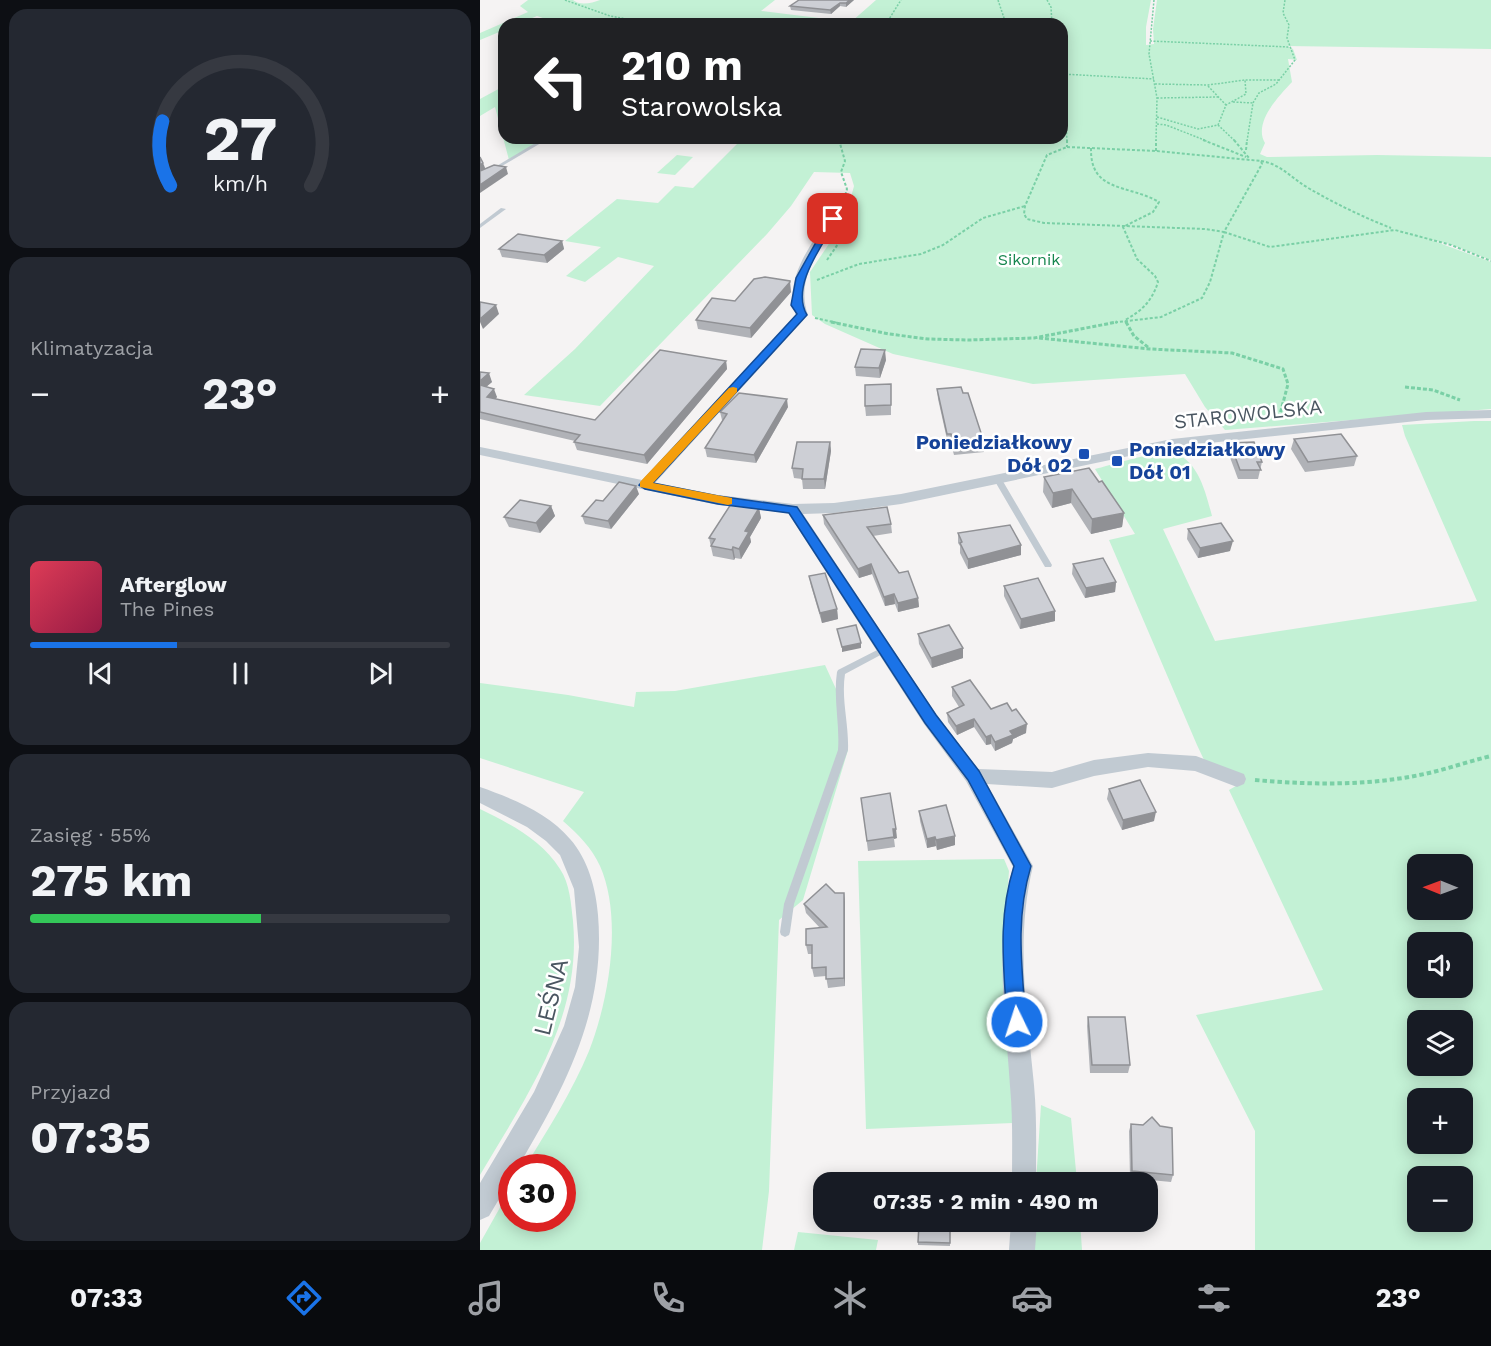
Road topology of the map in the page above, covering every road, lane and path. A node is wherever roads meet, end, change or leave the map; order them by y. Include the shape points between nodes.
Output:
1 (565, 0) edge
2 (902, 0) edge
3 (998, 0) edge
4 (1047, 0) edge
5 (1154, 0) edge
6 (1285, 0) edge
7 (621, 18) edge
8 (890, 18) edge
9 (1004, 18) edge
10 (1052, 18) edge
11 (1150, 42) junction
12 (1289, 47) junction
13 (1068, 74) edge
14 (1154, 79) junction
15 (1245, 80) junction
16 (1280, 80) junction
17 (1155, 84) junction
18 (1208, 86) junction
19 (1218, 97) junction
20 (1156, 98) junction
21 (1232, 102) junction
22 (1253, 103) junction
23 (1226, 105) junction
24 (1157, 117) junction
25 (1157, 124) junction
26 (1218, 124) junction
27 (537, 144) edge
28 (840, 144) edge
29 (1067, 144) edge
30 (1067, 147) junction
31 (1091, 148) junction
32 (1246, 150) junction
33 (1156, 152) junction
34 (1250, 158) junction
35 (1261, 161) junction
36 (480, 178) edge
37 (842, 205) junction
38 (1025, 206) junction
39 (503, 208) dead end
40 (836, 215) joint
41 (480, 226) edge
42 (1122, 227) junction
43 (1395, 230) junction
44 (1224, 232) junction
45 (1491, 261) edge
46 (817, 280) junction
47 (817, 287) dead end
48 (817, 311) dead end
49 (802, 315) junction
50 (817, 319) junction
51 (1125, 320) junction
52 (1034, 338) junction
53 (1150, 349) junction
54 (1405, 387) dead end
55 (1470, 404) dead end
56 (1491, 414) edge
57 (1271, 432) junction
58 (480, 451) edge
59 (997, 478) junction
60 (645, 485) junction
61 (793, 510) junction
62 (1048, 565) dead end
63 (885, 649) junction
64 (1491, 756) edge
65 (973, 776) junction
66 (1237, 779) joint
67 (480, 795) edge
68 (785, 932) dead end
69 (1024, 1172) edge
70 (480, 1207) edge
71 (1023, 1232) edge
72 (1022, 1250) edge

1 - 7 path
2 - 8 path
3 - 9 path
4 - 10 path
5 - 11 path
6 - 12 path via 1283,13 1289,25
11 - 12 path
11 - 14 path
12 - 16 path via 1295,60
13 - 14 path
14 - 17 path
15 - 16 path
15 - 18 path
15 - 21 path via 1246,94
16 - 22 path via 1259,93
17 - 18 path
17 - 20 path
18 - 19 path
19 - 20 path
19 - 23 path
20 - 24 path
21 - 22 path
21 - 23 path
22 - 32 path
23 - 26 path
24 - 25 path
24 - 26 path via 1198,129
25 - 33 path
25 - 34 path
26 - 32 path
27 - 36 lane
28 - 37 path via 844,161 841,172 847,189
29 - 30 path
30 - 31 path
30 - 38 path via 1047,155
31 - 33 path
31 - 42 path via 1088,162 1098,177 1159,202 1153,212
32 - 34 path
33 - 34 path
34 - 35 path
35 - 43 path via 1285,167 1296,181
35 - 44 path
37 - 40 path
37 - 46 path via 854,213
38 - 42 path via 1024,214 1034,222
38 - 46 path via 983,218 921,254 859,264
39 - 41 lane
40 - 49 street via 801,278 796,305
42 - 44 path
42 - 51 path via 1137,259 1158,282 1149,305
43 - 44 path via 1270,247
43 - 45 path
44 - 51 path via 1203,298 1161,317
46 - 47 path
48 - 50 path
49 - 50 path
49 - 60 street
50 - 52 path via 928,339
51 - 52 path
51 - 53 path via 1134,338
52 - 53 path
53 - 57 path via 1232,353 1283,369 1287,384 1280,415
54 - 55 path via 1439,391
56 - 57 street, STAROWOLSKA via 1426,416
57 - 59 street, STAROWOLSKA via 1153,446
58 - 60 street, STAROWOLSKA
59 - 61 street, STAROWOLSKA via 901,498
59 - 62 lane
60 - 61 street, STAROWOLSKA
61 - 63 street
63 - 65 street
63 - 68 lane via 841,672 838,684 843,750 789,904
64 - 66 path via 1428,773 1331,784
65 - 66 street via 1052,780 1148,759 1196,764
65 - 69 street via 1023,866 1014,893 1011,938
67 - 70 street, LEŚNA via 525,816 564,845 585,893 591,948 588,978 568,1047
71 - 72 street

